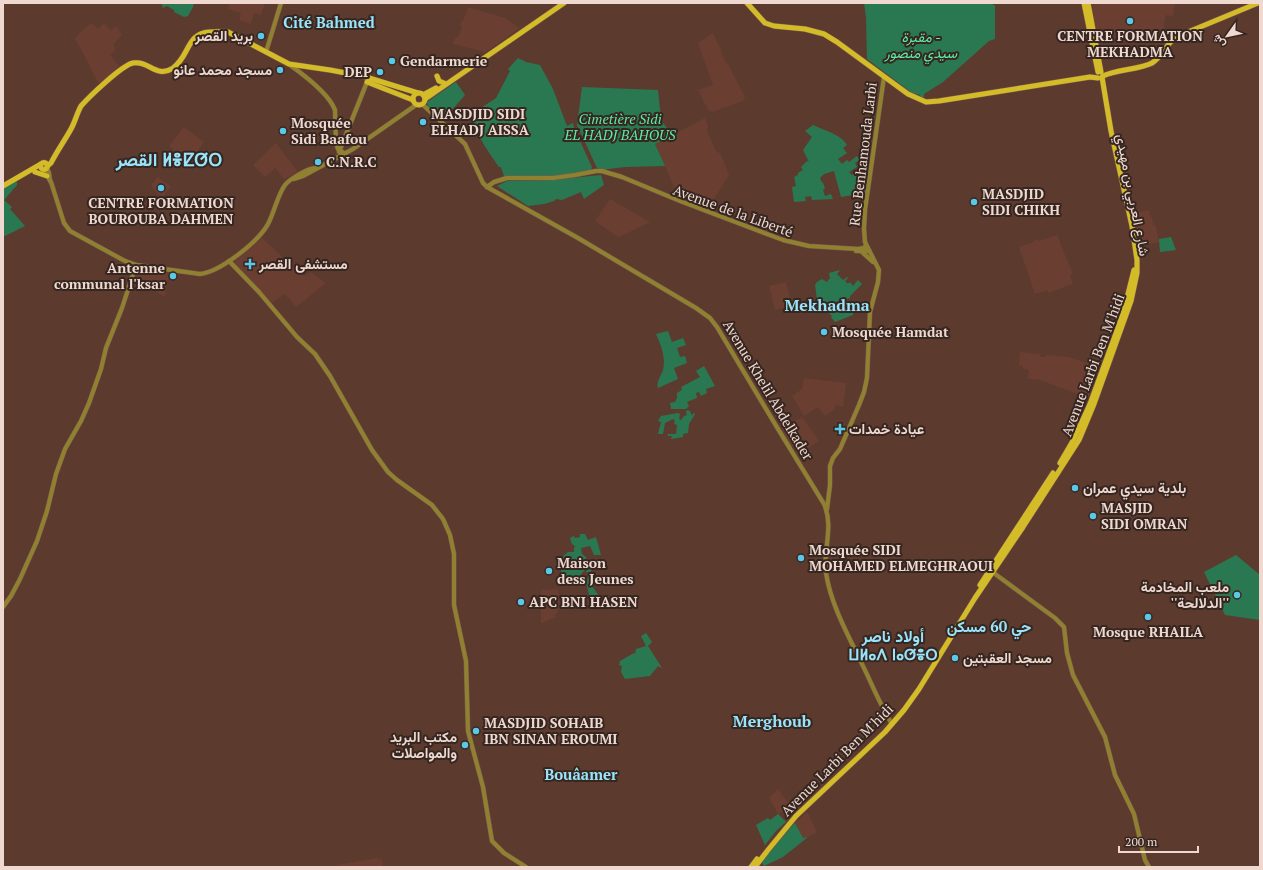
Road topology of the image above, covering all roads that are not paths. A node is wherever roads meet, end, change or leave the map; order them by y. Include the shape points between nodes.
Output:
1 (281, 3) edge
2 (564, 3) edge
3 (746, 3) edge
4 (1084, 3) edge
5 (1088, 3) edge
6 (1258, 3) edge
7 (266, 52) junction
8 (289, 64) junction
9 (461, 73) junction
10 (1100, 75) junction
11 (437, 76) dead end
12 (884, 77) junction
13 (367, 80) junction
14 (444, 83) junction
15 (422, 89) dead end
16 (409, 90) junction
17 (418, 100) junction
18 (343, 145) junction
19 (351, 150) junction
20 (340, 151) junction
21 (345, 154) junction
22 (338, 157) junction
23 (44, 167) junction
24 (32, 172) junction
25 (593, 172) junction
26 (48, 179) junction
27 (3, 186) edge
28 (487, 187) junction
29 (866, 245) junction
30 (862, 251) junction
31 (869, 252) junction
32 (229, 261) junction
33 (875, 263) junction
34 (136, 265) junction
35 (827, 510) junction
36 (991, 571) junction
37 (3, 608) edge
38 (891, 723) junction
39 (526, 867) edge
40 (751, 867) edge
41 (755, 867) edge
42 (1149, 867) edge

1 - 7 street
2 - 9 main road
3 - 12 main road via 760,19 769,24 805,29 827,36
4 - 10 main road
5 - 10 main road
6 - 10 main road via 1176,37 1152,63
7 - 8 main road
7 - 23 main road via 228,32 205,32 194,37 182,59 169,70 160,72 139,63 128,64 82,106 51,163
8 - 13 main road via 352,74
8 - 20 street via 322,93 334,108 336,143
9 - 14 main road
9 - 17 main road
10 - 12 main road via 929,102 908,94
10 - 36 main road, شارع العربي بن مهيدي via 1129,223 1134,270 1116,335 1072,447
11 - 14 main road via 439,81
12 - 29 street, Rue Benhamouda Larbi via 865,210
13 - 16 main road
13 - 17 main road
13 - 18 street
14 - 17 main road
15 - 16 main road
16 - 17 main road
17 - 19 street via 408,110
17 - 28 street via 465,144
18 - 19 street
18 - 20 street
19 - 21 street
20 - 21 street
20 - 22 street
21 - 22 street
22 - 32 street via 288,182 264,229
23 - 24 main road
23 - 26 street
24 - 26 main road
24 - 27 main road
25 - 28 street, Avenue de la Liberté via 553,178 507,178
25 - 29 street, Avenue de la Liberté via 616,174 783,240 824,247 861,249
25 - 30 street, Avenue de la Liberté via 616,177 782,242 809,248
26 - 34 street via 67,228 125,262
28 - 35 street, Avenue Khelil Abdelkader via 578,238 710,318
29 - 31 street, Rue Benhamouda Larbi
30 - 31 street, Avenue de la Liberté
30 - 33 street
31 - 33 street, Rue Benhamouda Larbi
32 - 34 street via 215,270 200,274
32 - 39 street via 315,354 372,450 388,472 432,505 443,519 454,554 454,605 466,661 468,731 483,787 492,841 504,853
33 - 35 street, Rue Benhamouda Larbi via 879,270 870,312 866,386 840,449 830,466
34 - 37 street via 89,403 65,449 56,474 37,541 20,579
35 - 38 street, Avenue Khelil Abdelkader via 826,563 829,586 844,628
36 - 38 main road, شارع العربي بن مهيدي
36 - 42 street via 1064,627 1070,668 1105,737 1115,775 1134,814
38 - 40 main road, شارع العربي بن مهيدي via 800,808 773,837
38 - 41 main road, Avenue Larbi Ben M'hidi via 796,816

